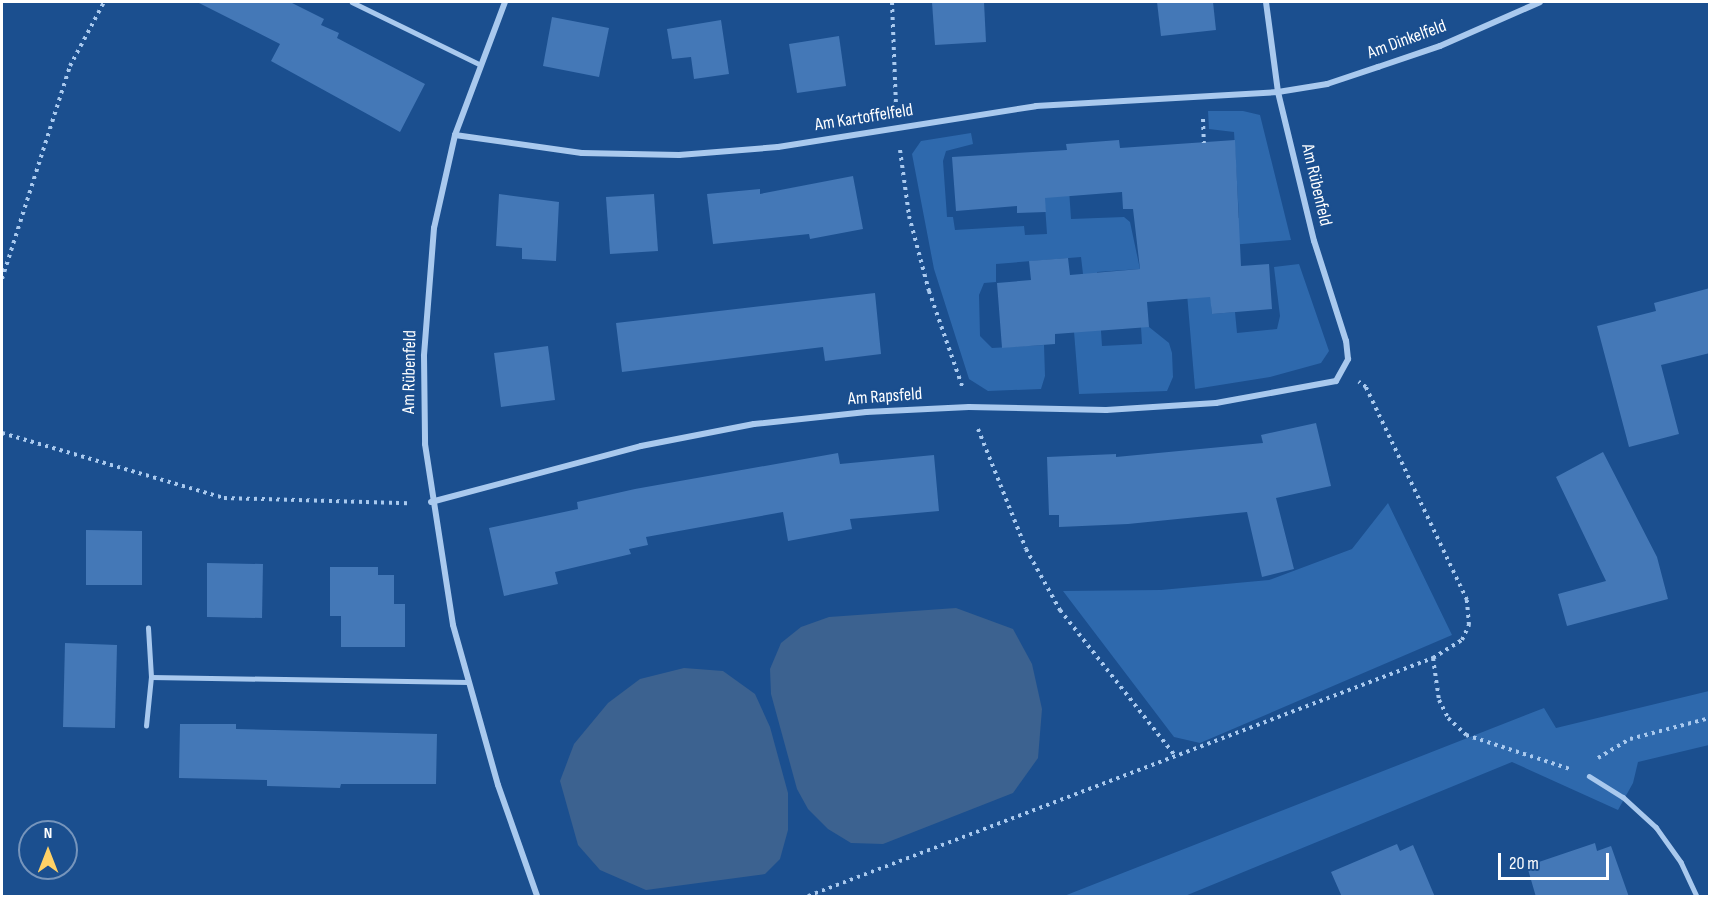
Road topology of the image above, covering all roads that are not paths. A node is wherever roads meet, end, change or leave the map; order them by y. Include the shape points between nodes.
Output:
1 (352, 2) edge
2 (505, 2) edge
3 (1266, 2) edge
4 (1540, 2) edge
5 (479, 64) junction
6 (1278, 92) junction
7 (455, 135) junction
8 (1344, 371) joint
9 (431, 502) junction
10 (148, 628) dead end
11 (151, 677) junction
12 (468, 682) junction
13 (146, 726) dead end
14 (1588, 776) road end
15 (537, 897) edge
16 (1697, 897) edge

1 - 5 lane
2 - 5 street, Am Rübenfeld
3 - 6 street, Am Rübenfeld
4 - 6 street, Am Dinkelfeld via 1440,46 1378,68 1327,84
5 - 7 street, Am Rübenfeld
6 - 7 street, Am Kartoffelfeld via 1036,106 778,147 680,155 582,153
6 - 8 street, Am Rübenfeld via 1314,241 1346,341 1348,359
7 - 9 street, Am Rübenfeld via 434,228 427,289 423,400
8 - 9 street, Am Rapsfeld via 1336,381 1216,403 1106,410 969,407 866,412 754,424 641,446
9 - 12 street, Am Rübenfeld via 453,625
10 - 11 lane
11 - 12 lane
11 - 13 lane
12 - 15 street, Am Rübenfeld
14 - 16 lane via 1623,797 1656,826 1681,862

